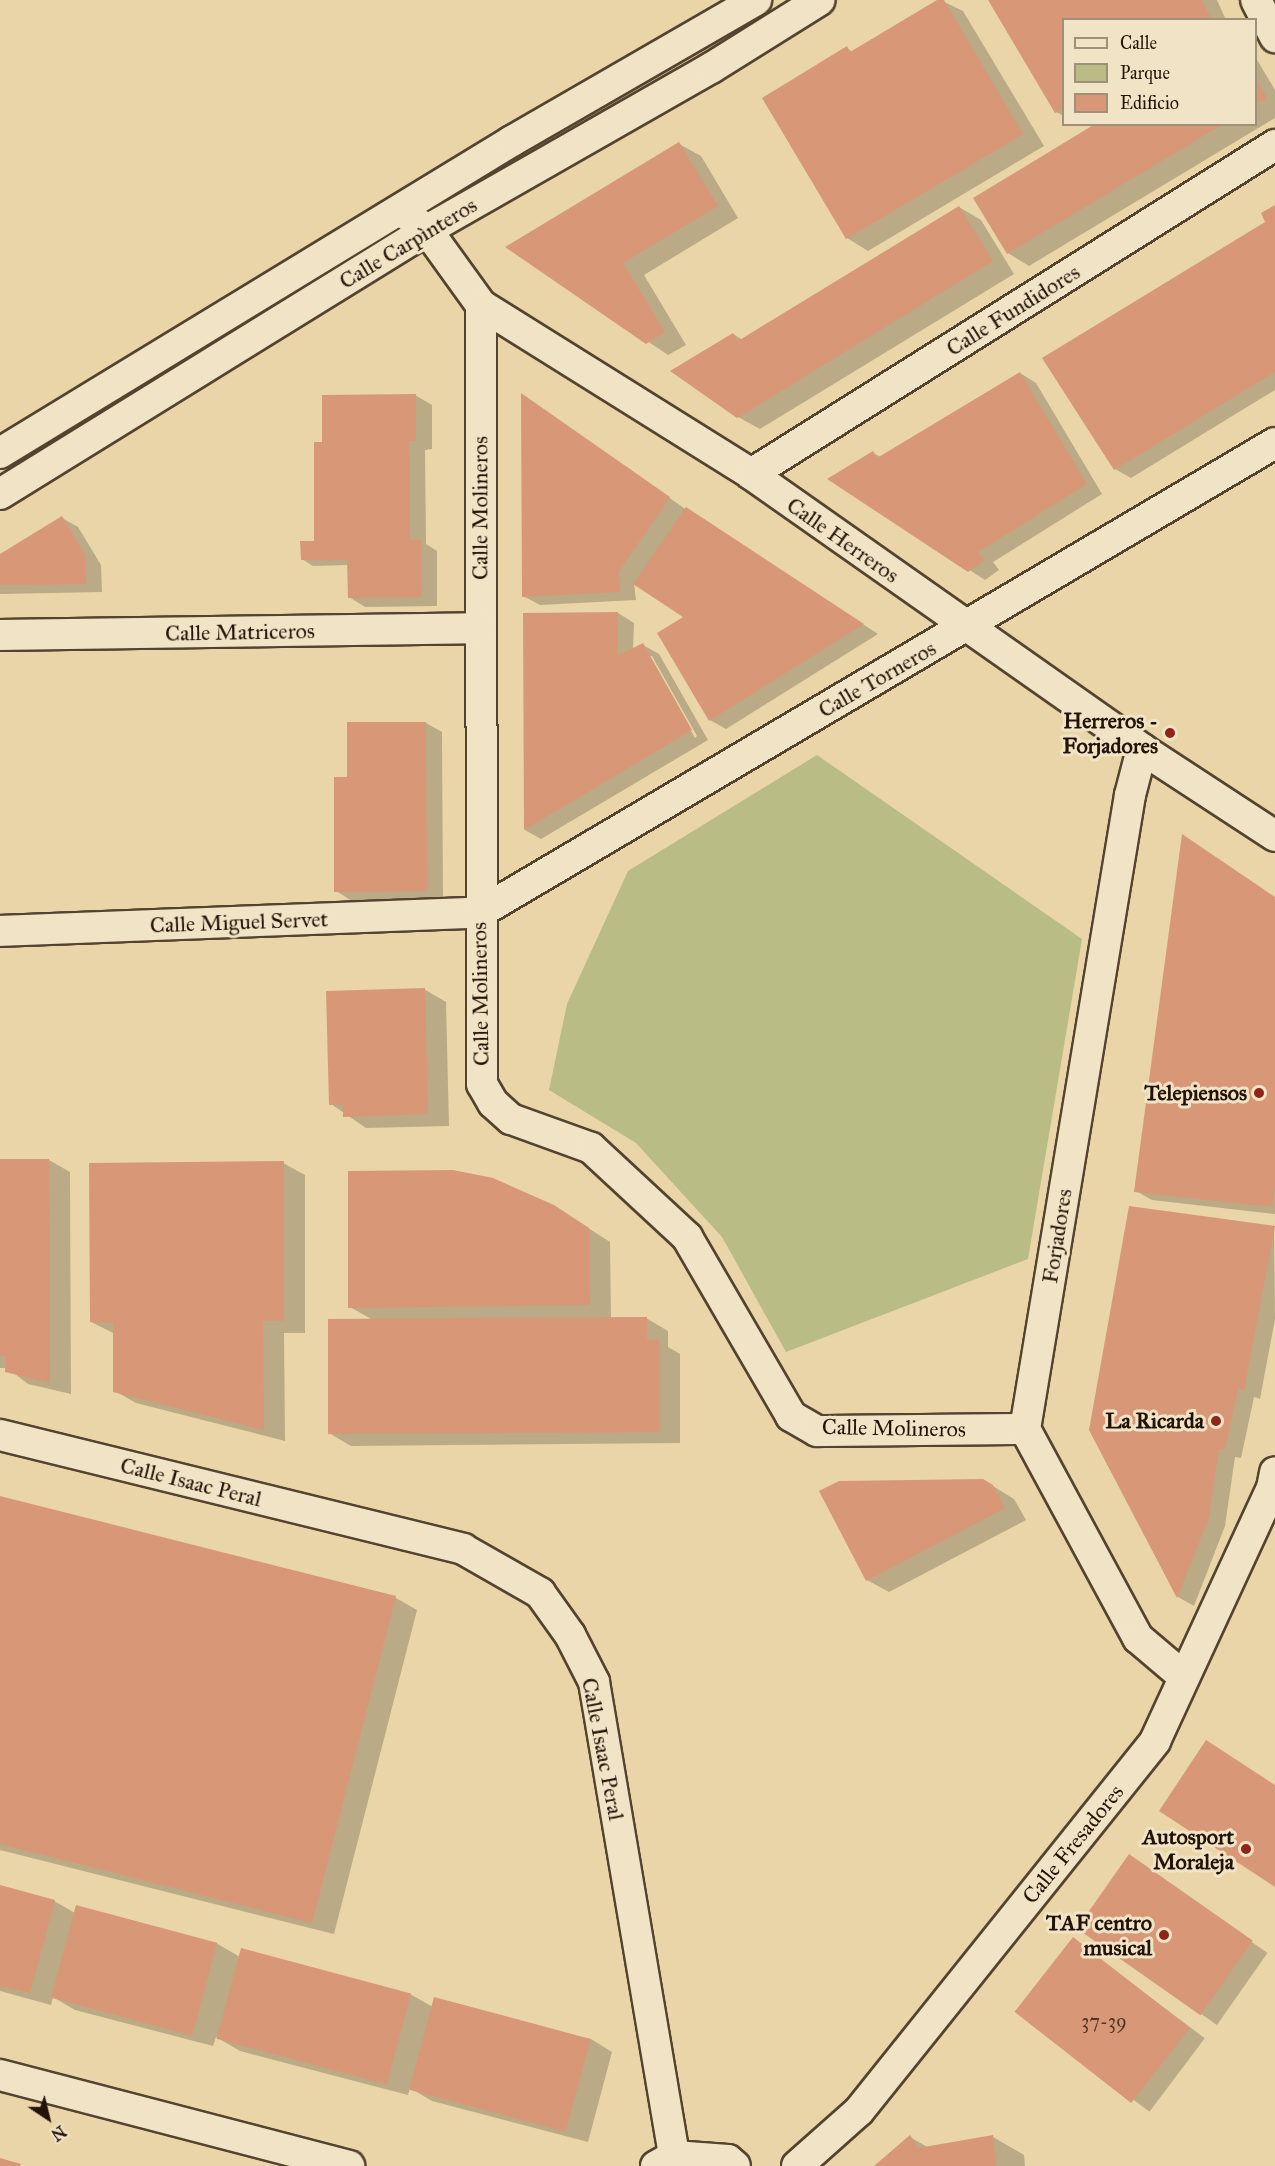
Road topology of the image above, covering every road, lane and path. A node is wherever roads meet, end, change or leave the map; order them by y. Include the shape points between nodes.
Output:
1 (756, 0) edge
2 (820, 0) edge
3 (1256, 0) edge
4 (1275, 37) edge
5 (1275, 145) edge
6 (401, 210) junction
7 (427, 230) junction
8 (481, 305) junction
9 (1275, 443) edge
10 (0, 453) edge
11 (751, 474) junction
12 (0, 494) edge
13 (966, 626) junction
14 (479, 628) junction
15 (0, 635) edge
16 (1142, 749) junction
17 (1275, 836) edge
18 (479, 913) junction
19 (0, 931) edge
20 (1025, 1429) junction
21 (0, 1435) edge
22 (1275, 1472) edge
23 (1184, 1677) junction
24 (0, 2075) edge
25 (665, 2161) edge
26 (349, 2166) edge
27 (735, 2166) edge
28 (797, 2166) edge

1 - 6 street, Calle Carpìnteros
2 - 7 street, Calle Carpìnteros via 711,68
3 - 4 street
5 - 11 street, Calle Fundidores
6 - 7 street, Calle Herreros
6 - 10 street, Calle Carpìnteros
7 - 8 street, Calle Herreros
7 - 12 street, Calle Carpìnteros
8 - 11 street, Calle Herreros
8 - 14 street, Calle Molineros
9 - 13 street, Calle Torneros
11 - 13 street, Calle Herreros
13 - 16 street, Calle Herreros
13 - 18 street, Calle Torneros
14 - 15 street, Calle Matriceros
14 - 18 street, Calle Molineros
16 - 17 street, Calle Herreros
16 - 20 street, Forjadores via 1130,795
18 - 19 street, Calle Miguel Servet
18 - 20 street, Calle Molineros via 482,1084 493,1103 511,1119 591,1148 687,1237 790,1416 817,1431
20 - 23 street via 1138,1638
21 - 25 street, Calle Isaac Peral via 463,1549 540,1593 570,1635 594,1682
22 - 23 street, Calle Fresadores via 1272,1488
23 - 28 street, Calle Fresadores via 1155,1740 1103,1807 859,2111
24 - 26 street
25 - 27 street via 728,2160

